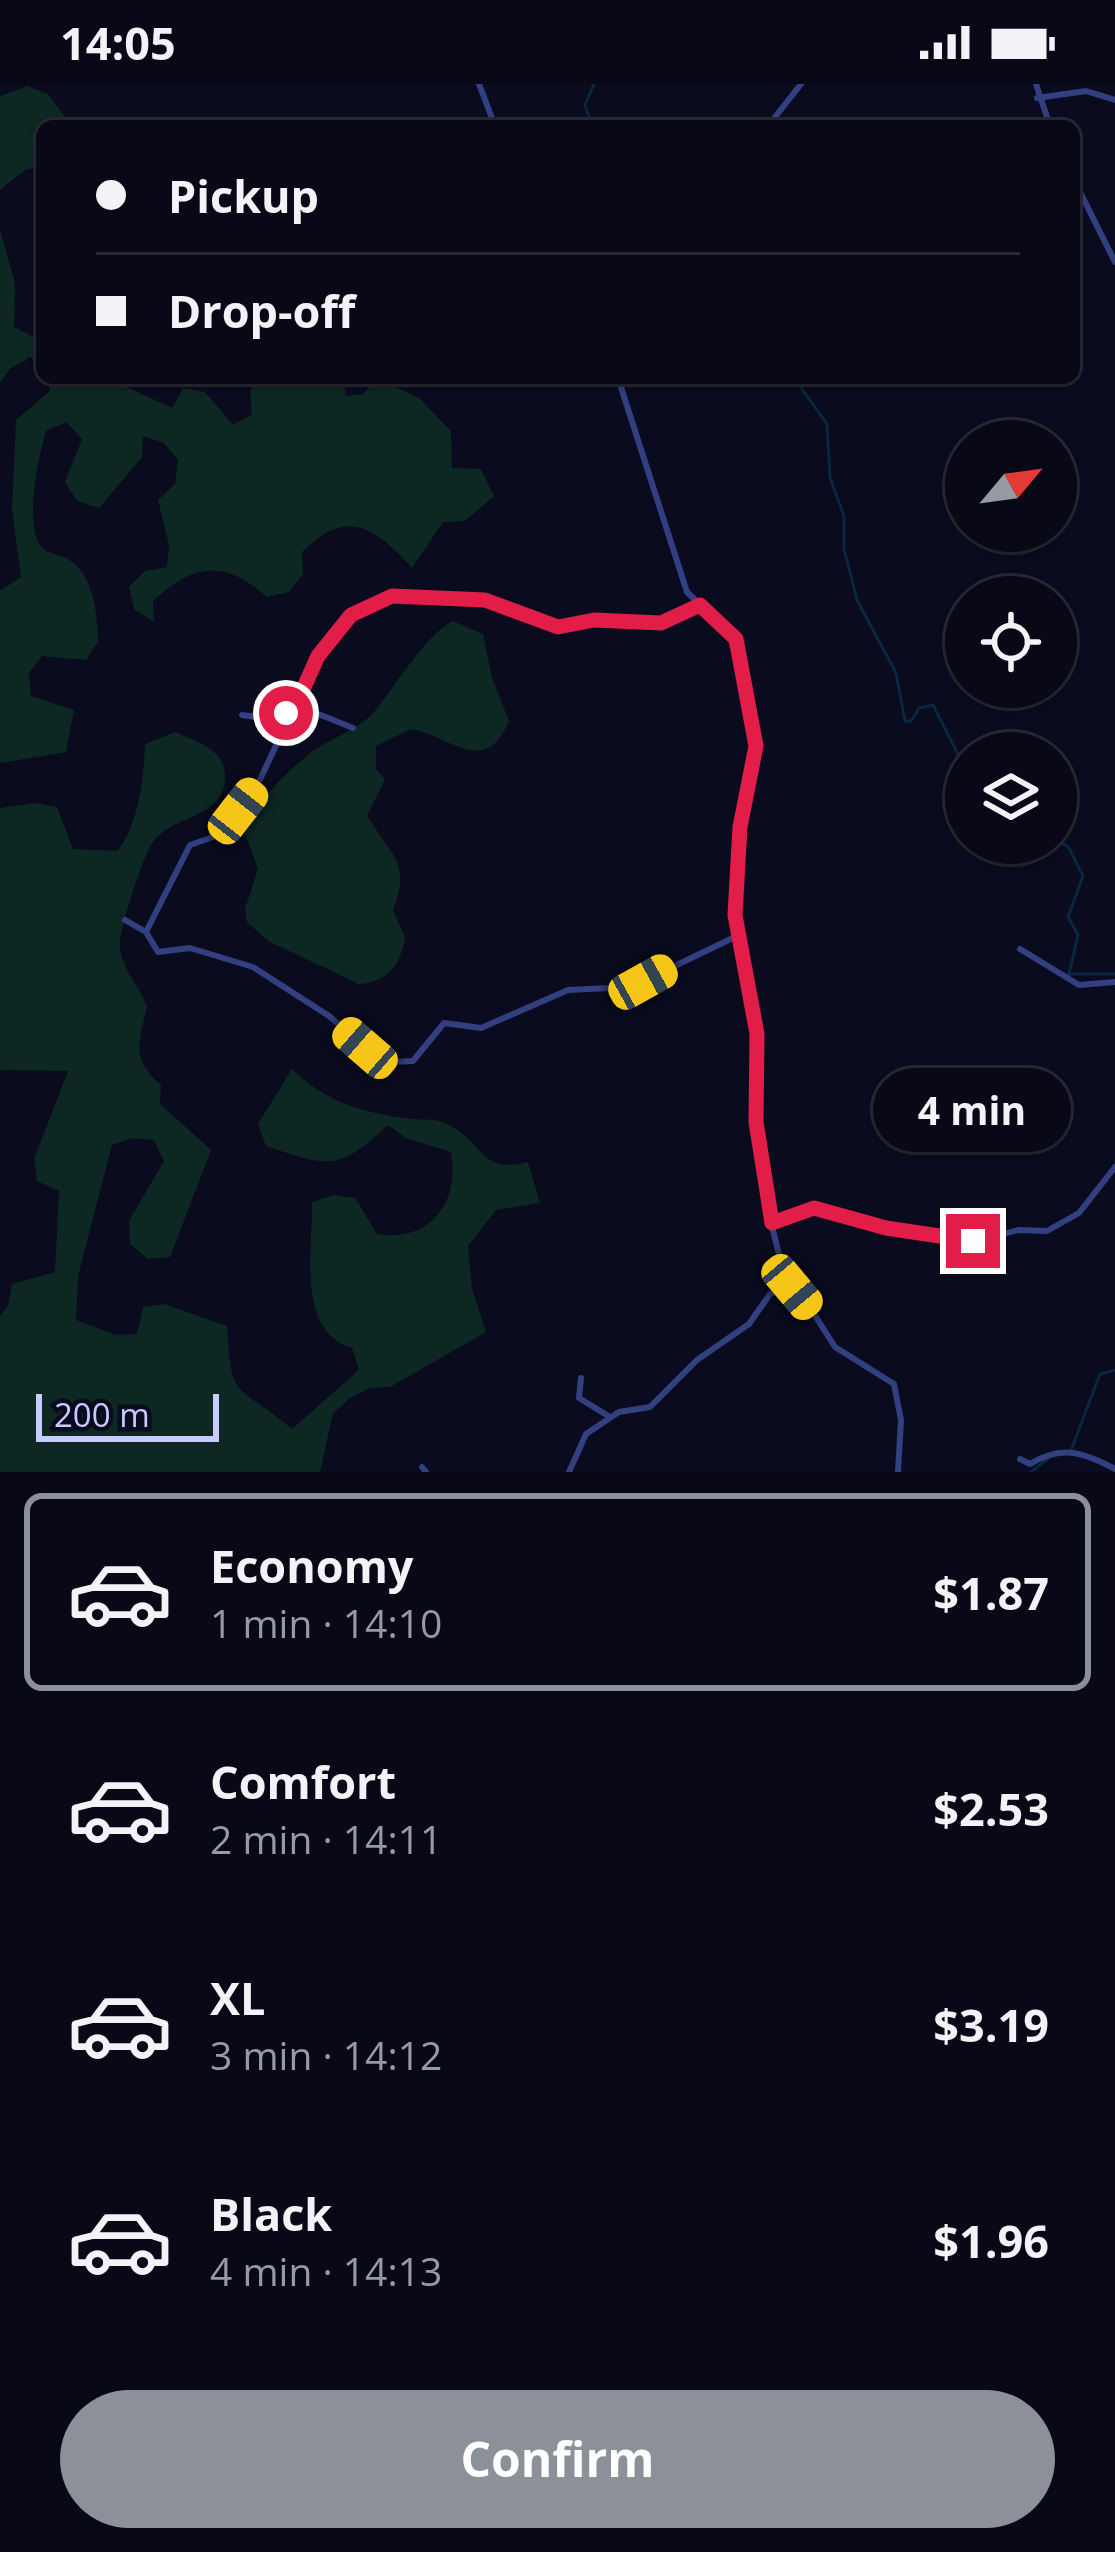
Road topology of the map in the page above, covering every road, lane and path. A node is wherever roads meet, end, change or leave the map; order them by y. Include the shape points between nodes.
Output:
1 (479, 84) edge
2 (801, 84) edge
3 (1036, 84) edge
4 (1037, 98) junction
5 (1115, 100) edge
6 (493, 120) edge
7 (773, 120) edge
8 (1047, 120) edge
9 (1080, 192) edge
10 (1115, 262) edge
11 (620, 384) edge
12 (700, 605) junction
13 (296, 705) junction
14 (242, 715) dead end
15 (353, 728) dead end
16 (124, 920) dead end
17 (146, 932) junction
18 (736, 936) junction
19 (1019, 949) dead end
20 (1115, 982) edge
21 (1115, 1167) edge
22 (772, 1223) junction
23 (792, 1287) junction
24 (581, 1378) dead end
25 (610, 1417) junction
26 (1020, 1459) dead end
27 (1115, 1469) edge
28 (569, 1472) edge
29 (898, 1472) edge

1 - 6 street
2 - 7 street
3 - 4 street
4 - 5 street via 1086,91
4 - 8 street
9 - 10 street
11 - 12 street via 666,536
12 - 13 street via 661,623 558,627 485,600 392,596 351,615 318,656
12 - 18 street via 736,639 756,746 740,827
13 - 14 street via 279,720
13 - 15 street
13 - 17 street via 257,786 219,836 190,845
16 - 17 street
17 - 18 street via 158,952 190,948 253,967 373,1054 400,1064 444,1023 481,1028 568,990 631,987
18 - 22 street via 757,1034 756,1122
19 - 20 street via 1079,985
21 - 22 street via 1079,1213 1047,1231 973,1241 814,1208
22 - 23 street
23 - 25 street via 770,1294 749,1324 650,1406
23 - 29 street via 835,1347 894,1384
24 - 25 street via 580,1398
25 - 28 street via 583,1438
26 - 27 street via 1030,1464 1060,1449 1090,1453

